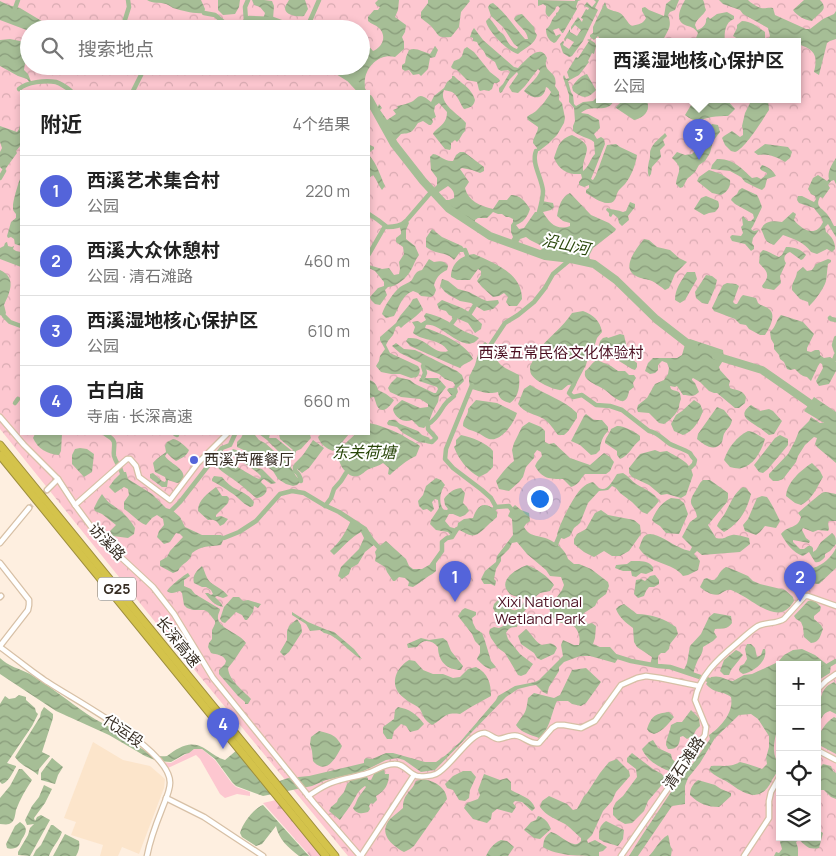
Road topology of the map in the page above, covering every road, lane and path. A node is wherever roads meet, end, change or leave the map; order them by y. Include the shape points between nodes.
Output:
1 (0, 417) edge
2 (226, 435) edge
3 (0, 445) edge
4 (0, 455) edge
5 (58, 479) junction
6 (47, 490) tunnel mouth
7 (75, 505) junction
8 (29, 508) tunnel mouth
9 (0, 543) edge
10 (0, 562) edge
11 (836, 606) edge
12 (0, 646) edge
13 (836, 674) edge
14 (699, 686) junction
15 (821, 686) edge
16 (233, 736) junction
17 (819, 751) edge
18 (836, 760) edge
19 (414, 775) junction
20 (776, 783) edge
21 (308, 796) junction
22 (166, 798) junction
23 (283, 798) junction
24 (147, 856) edge
25 (263, 856) edge
26 (326, 856) edge
27 (335, 856) edge
28 (361, 856) edge
29 (620, 856) edge
30 (744, 856) edge

1 - 5 street, 访溪路
2 - 7 street via 198,463 170,500 139,477 136,466 126,458
3 - 16 highway, 长深高速 / G25
4 - 16 highway, 长深高速 / G25
5 - 6 street
5 - 7 street, 访溪路
7 - 21 street, 访溪路 via 98,536 161,595 213,678
8 - 9 street
10 - 12 street via 29,600 29,605
11 - 14 street via 805,596 780,622 755,627 720,658
12 - 22 street, 代运段 via 42,679 121,727 152,752 169,776
13 - 15 street
14 - 19 street via 646,676 638,678 622,685 594,721 581,728 557,725 536,744 517,735 496,739 482,734 442,771 433,775
14 - 29 street, 清石滩路 via 695,700 706,728 705,735
16 - 23 highway, 长深高速 / G25
17 - 18 street
19 - 21 street via 396,763 390,764 332,782
19 - 28 street
20 - 30 street via 769,801 769,818
21 - 28 street, 访溪路
22 - 24 street, 代运段
22 - 25 street via 204,817
23 - 26 highway, 长深高速 / G25
23 - 27 highway, 长深高速 / G25

